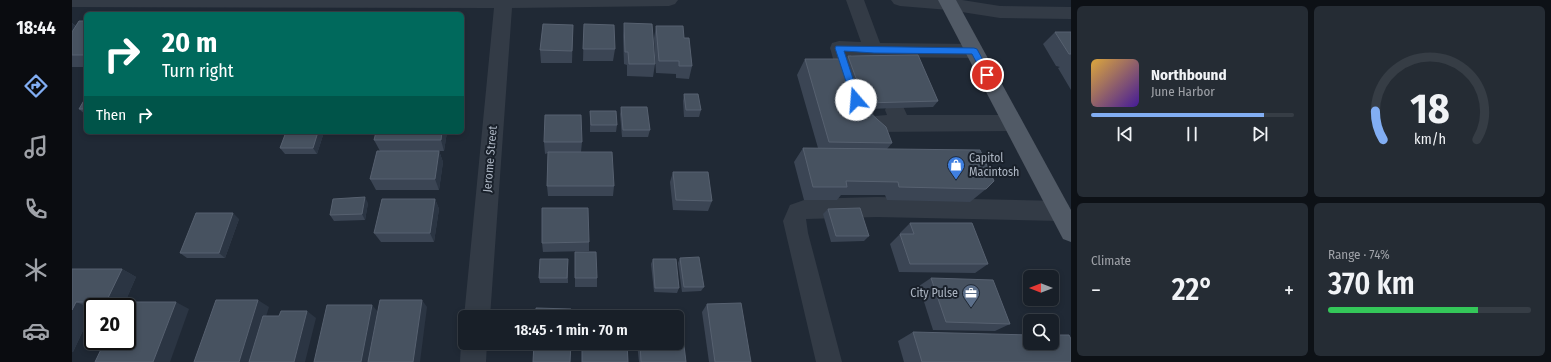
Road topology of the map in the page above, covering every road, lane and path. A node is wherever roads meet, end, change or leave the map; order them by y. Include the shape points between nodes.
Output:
1 (668, 0) edge
2 (855, 0) edge
3 (900, 0) edge
4 (72, 1) edge
5 (504, 1) edge
6 (948, 2) edge
7 (1071, 12) edge
8 (874, 50) junction
9 (974, 51) junction
10 (900, 123) junction
11 (1013, 123) junction
12 (1060, 211) junction
13 (1071, 232) edge
14 (478, 310) edge
15 (474, 350) edge
16 (473, 362) edge
17 (829, 362) edge

1 - 5 street
2 - 8 street
3 - 6 street
4 - 5 street
5 - 14 street, Jerome Street
6 - 7 street via 1000,12
6 - 9 main road
8 - 9 street
8 - 10 street
8 - 10 street via 839,48 860,112 870,124
9 - 11 main road
10 - 11 street
11 - 12 main road
12 - 13 main road
12 - 17 street via 877,207 807,209 798,212 794,220 796,233
15 - 16 street

